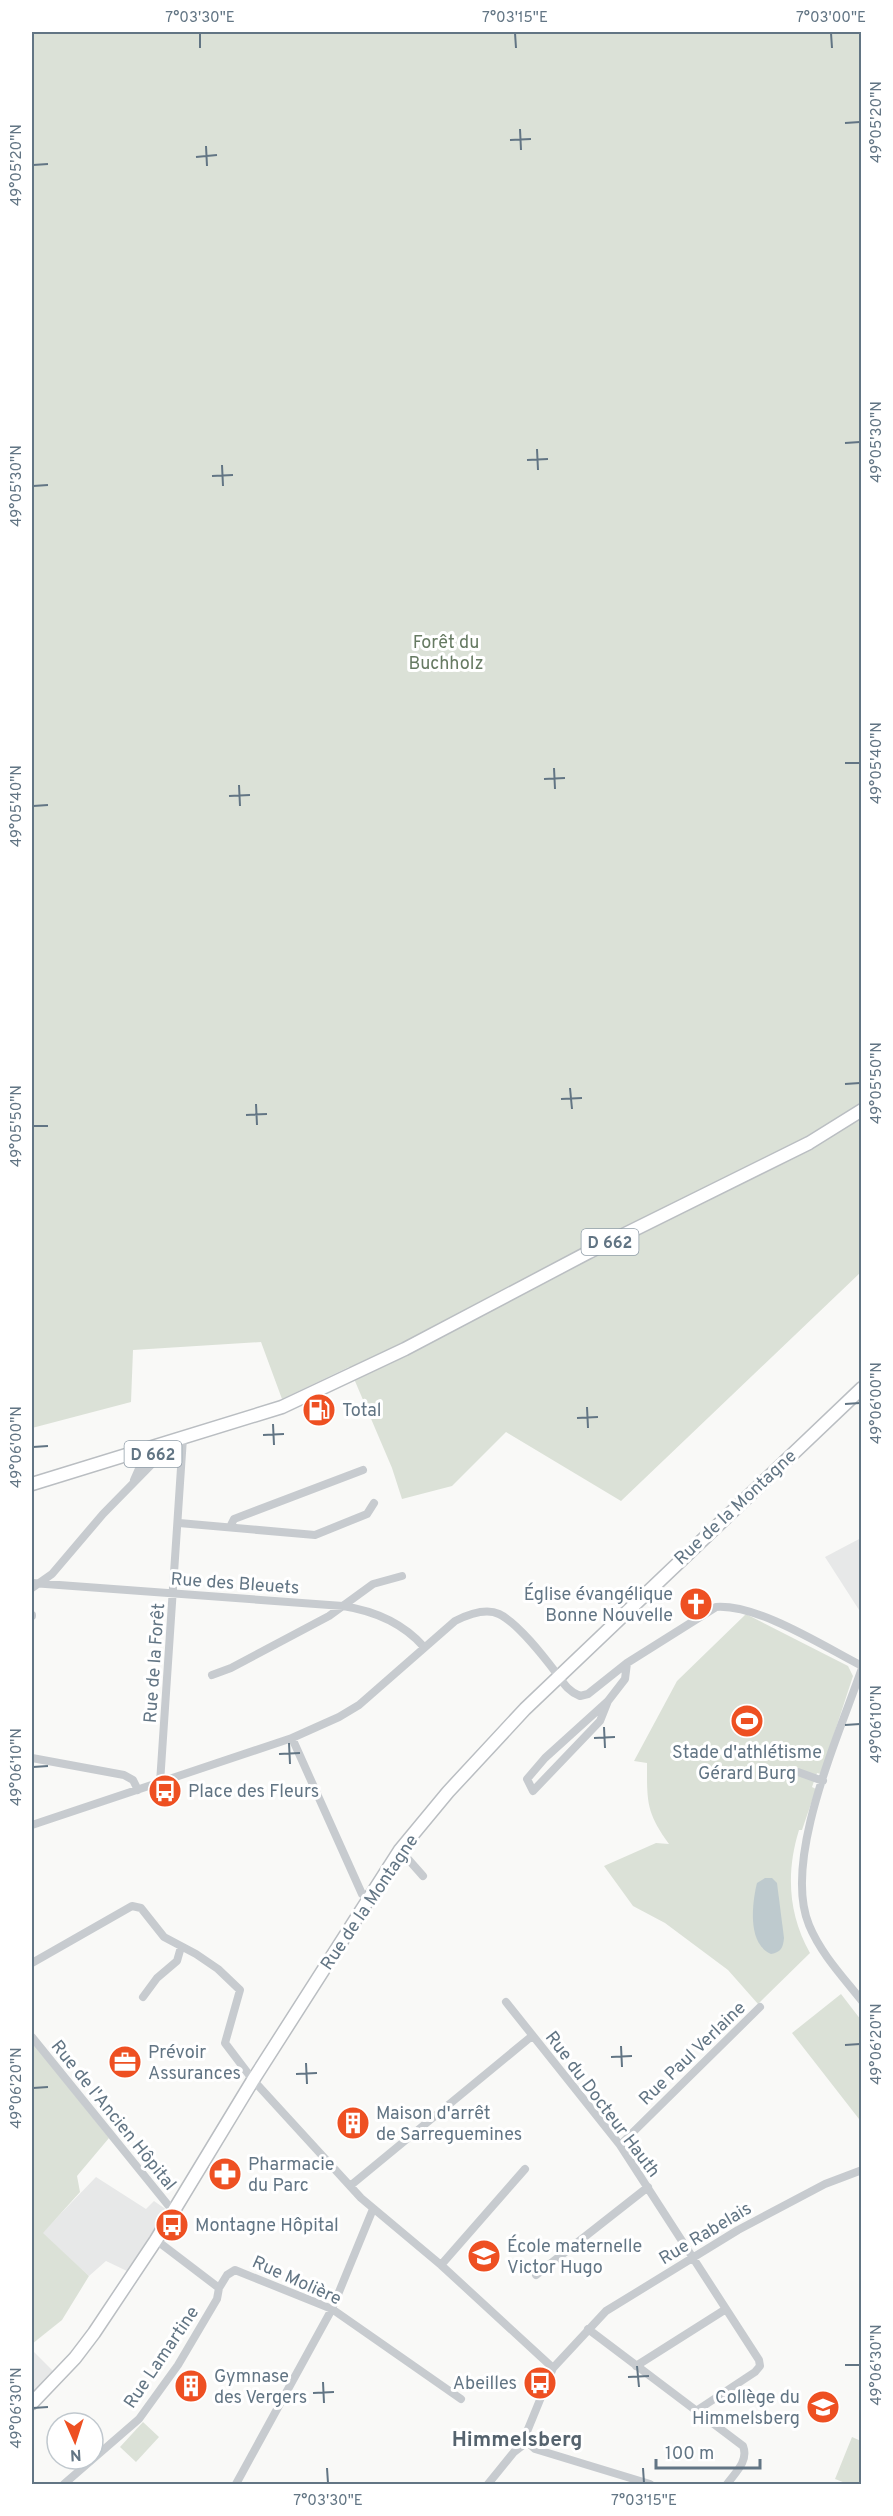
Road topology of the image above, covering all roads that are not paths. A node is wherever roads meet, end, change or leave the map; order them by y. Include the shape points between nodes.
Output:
1 (861, 1110) edge
2 (861, 1388) edge
3 (183, 1442) junction
4 (157, 1450) junction
5 (140, 1454) junction
6 (363, 1470) dead end
7 (134, 1481) junction
8 (32, 1484) edge
9 (32, 1489) edge
10 (374, 1503) dead end
11 (179, 1523) junction
12 (230, 1527) junction
13 (402, 1576) dead end
14 (32, 1583) edge
15 (41, 1583) junction
16 (32, 1588) edge
17 (174, 1594) junction
18 (343, 1606) junction
19 (424, 1647) junction
20 (627, 1662) junction
21 (861, 1667) edge
22 (212, 1675) dead end
23 (558, 1676) junction
24 (608, 1701) junction
25 (292, 1738) junction
26 (32, 1758) edge
27 (798, 1772) dead end
28 (823, 1781) junction
29 (160, 1783) junction
30 (138, 1790) junction
31 (32, 1825) edge
32 (400, 1850) junction
33 (423, 1876) dead end
34 (368, 1899) junction
35 (181, 1947) junction
36 (32, 1963) edge
37 (143, 1997) dead end
38 (861, 2001) edge
39 (506, 2002) dead end
40 (760, 2007) dead end
41 (532, 2036) junction
42 (32, 2037) edge
43 (253, 2080) junction
44 (620, 2145) junction
45 (525, 2169) dead end
46 (861, 2170) edge
47 (350, 2186) junction
48 (648, 2187) junction
49 (175, 2209) junction
50 (373, 2209) junction
51 (156, 2240) junction
52 (693, 2256) junction
53 (441, 2265) junction
54 (536, 2275) dead end
55 (219, 2288) junction
56 (332, 2309) junction
57 (726, 2309) junction
58 (588, 2329) junction
59 (636, 2366) junction
60 (553, 2368) junction
61 (461, 2399) dead end
62 (32, 2403) edge
63 (696, 2411) junction
64 (527, 2442) junction
65 (64, 2484) edge
66 (236, 2484) edge
67 (488, 2484) edge
68 (650, 2484) edge
69 (727, 2484) edge

1 - 3 main road, D 662 via 809,1143 357,1373 271,1412
2 - 23 main road, Rue de la Montagne
3 - 4 main road, D 662
3 - 11 street, Rue de la Forêt
4 - 5 main road, D 662
4 - 7 street via 153,1462
5 - 7 street via 141,1464
5 - 8 main road, D 662
5 - 9 main road, D 662
6 - 12 street via 234,1519
7 - 15 street
10 - 12 street via 367,1514 315,1535
11 - 12 street
11 - 17 street, Rue de la Forêt
13 - 18 street via 373,1584
14 - 15 street, Rue des Bleuets
15 - 16 street
15 - 17 street, Rue des Bleuets
17 - 18 street, Rue des Bleuets
17 - 29 street, Rue de la Forêt
18 - 19 street, Rue des Bleuets via 364,1609 397,1623
18 - 22 street
19 - 23 street via 467,1615 500,1614
19 - 25 street via 358,1705
20 - 21 street via 716,1607 727,1606 755,1612
20 - 23 street via 588,1694 580,1696
20 - 24 street via 625,1679
21 - 28 street
23 - 32 main road, Rue de la Montagne via 448,1792
24 - 24 street via 600,1721 533,1791 527,1779
25 - 29 street
25 - 34 street via 362,1894
26 - 30 street via 124,1775 133,1780
27 - 28 street
28 - 38 street via 801,1860 803,1903 820,1948
29 - 30 street
30 - 31 street
32 - 33 street
32 - 34 main road, Rue de la Montagne
34 - 43 main road, Rue de la Montagne
35 - 36 street via 164,1937 141,1908 132,1906
35 - 37 street via 177,1961
35 - 43 street via 218,1969 240,1990 225,2043
39 - 41 street, Rue du Docteur Hauth
40 - 44 street, Rue Paul Verlaine
41 - 44 street, Rue du Docteur Hauth
41 - 47 street
42 - 49 street, Rue de l'Ancien Hôpital
43 - 47 street
43 - 49 main road, Rue de la Montagne
44 - 48 street, Rue du Docteur Hauth
45 - 53 street
46 - 52 street, Rue Rabelais via 788,2202
47 - 50 street
48 - 52 street, Rue du Docteur Hauth
48 - 54 street
49 - 51 main road, Rue de la Montagne
50 - 53 street
50 - 56 street
51 - 55 street
51 - 62 main road, Rue de la Montagne via 87,2343
52 - 57 street, Rue du Docteur Hauth
52 - 58 street, Rue Rabelais via 606,2311
53 - 60 street
55 - 56 street, Rue Molière via 235,2270
55 - 65 street, Rue Lamartine via 217,2300 178,2365 139,2419
56 - 61 street, Rue Molière
56 - 66 street
57 - 59 street
57 - 63 street, Rue du Docteur Hauth via 760,2366
58 - 59 street
58 - 60 street, Rue Rabelais
59 - 63 street
60 - 64 street, Rue Rabelais via 526,2434
63 - 69 street via 743,2446 746,2453
64 - 67 street
64 - 68 street via 535,2449

